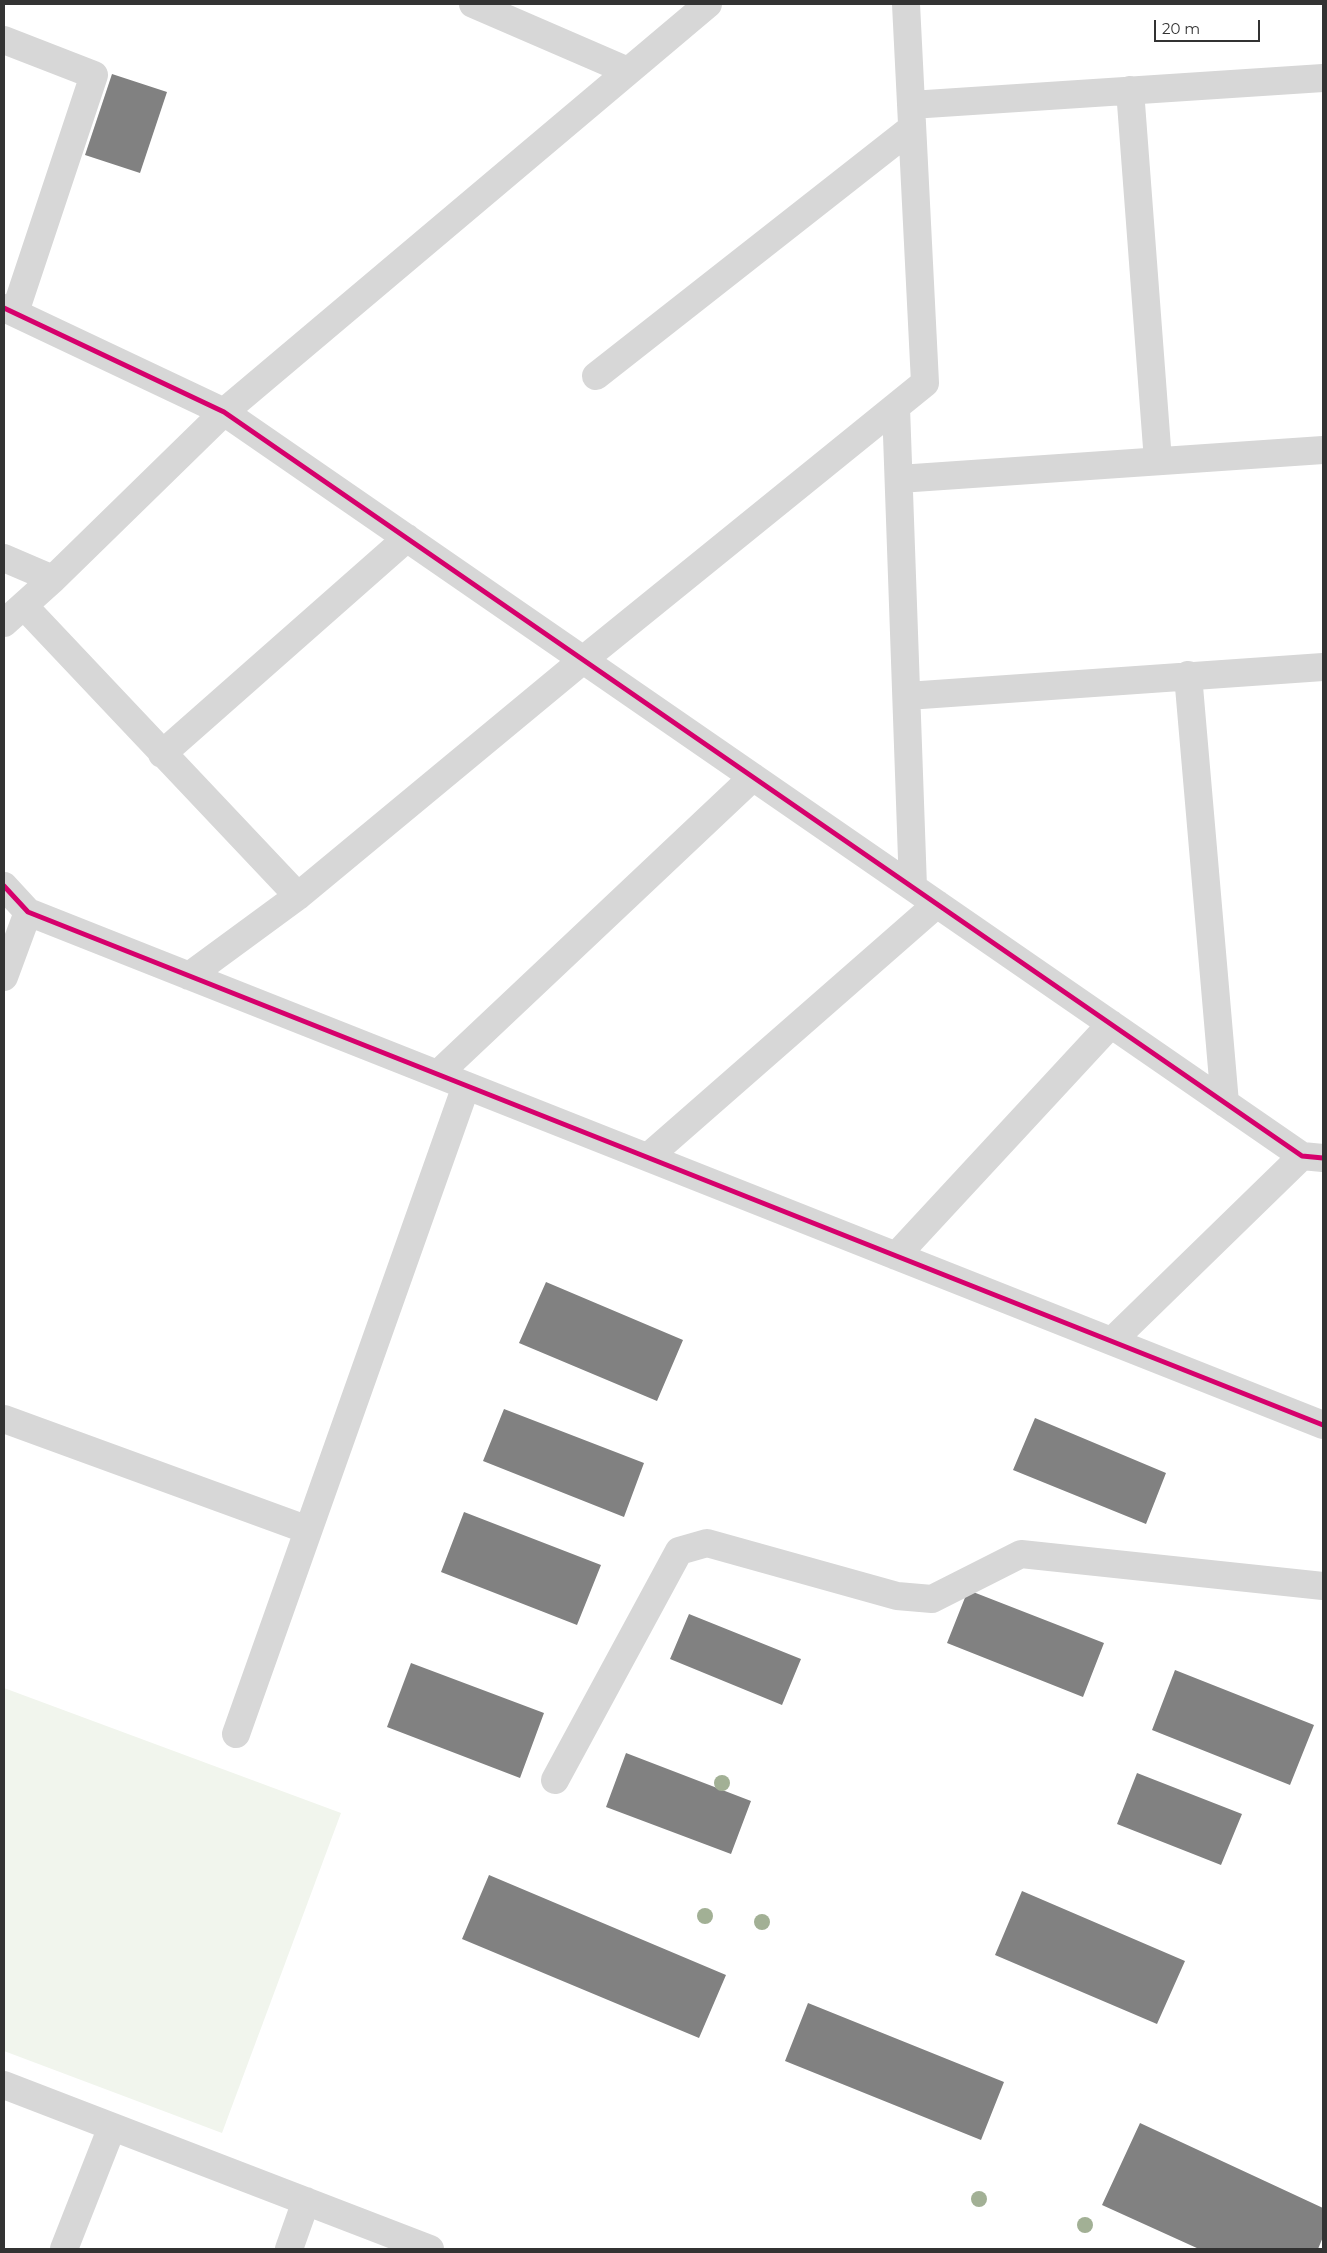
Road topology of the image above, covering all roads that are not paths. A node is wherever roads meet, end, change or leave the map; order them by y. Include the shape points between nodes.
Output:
1 (473, 4) edge
2 (708, 4) edge
3 (906, 4) edge
4 (4, 40) edge
5 (628, 71) junction
6 (1323, 78) edge
7 (1130, 90) junction
8 (912, 116) junction
9 (9, 310) edge
10 (596, 376) dead end
11 (896, 406) junction
12 (224, 412) junction
13 (1323, 450) edge
14 (1158, 461) junction
15 (899, 479) junction
16 (407, 538) junction
17 (4, 558) edge
18 (53, 579) junction
19 (14, 614) edge
20 (583, 660) junction
21 (1323, 666) edge
22 (1188, 675) junction
23 (907, 696) junction
24 (162, 754) junction
25 (752, 777) junction
26 (4, 886) edge
27 (913, 887) junction
28 (298, 896) junction
29 (937, 904) junction
30 (28, 912) junction
31 (189, 976) junction
32 (4, 977) edge
33 (1111, 1024) junction
34 (438, 1074) junction
35 (466, 1086) junction
36 (1225, 1103) junction
37 (648, 1157) junction
38 (1312, 1157) edge
39 (896, 1256) junction
40 (1112, 1341) junction
41 (4, 1419) edge
42 (1323, 1424) edge
43 (308, 1530) junction
44 (1323, 1586) edge
45 (236, 1734) dead end
46 (555, 1780) dead end
47 (4, 2085) edge
48 (112, 2127) junction
49 (306, 2201) junction
50 (64, 2249) edge
51 (288, 2249) edge
52 (430, 2249) edge

1 - 5 street
2 - 5 street
3 - 8 street
4 - 9 street via 94,74
5 - 12 street
6 - 7 street
7 - 8 street
7 - 14 street
8 - 10 street
8 - 11 street via 925,383
9 - 12 street
11 - 15 street
11 - 20 street
12 - 16 street
12 - 18 street
13 - 14 street
14 - 15 street
15 - 23 street
16 - 20 street
16 - 24 street
17 - 18 street
18 - 19 street
19 - 24 street
20 - 25 street
20 - 28 street
21 - 22 street
22 - 23 street
22 - 36 street
23 - 27 street
24 - 28 street
25 - 27 street
25 - 34 street
26 - 30 street
27 - 29 street
28 - 31 street
29 - 33 street
29 - 37 street
30 - 31 street
30 - 32 street
31 - 34 street
33 - 36 street
33 - 39 street
34 - 35 street
35 - 37 street
35 - 43 street
36 - 38 street
37 - 39 street
38 - 40 street
39 - 40 street
40 - 42 street
41 - 43 street
43 - 45 street
44 - 46 street via 1021,1554 932,1599 897,1596 707,1543 679,1551
47 - 48 street
48 - 49 street
48 - 50 street
49 - 51 street
49 - 52 street

